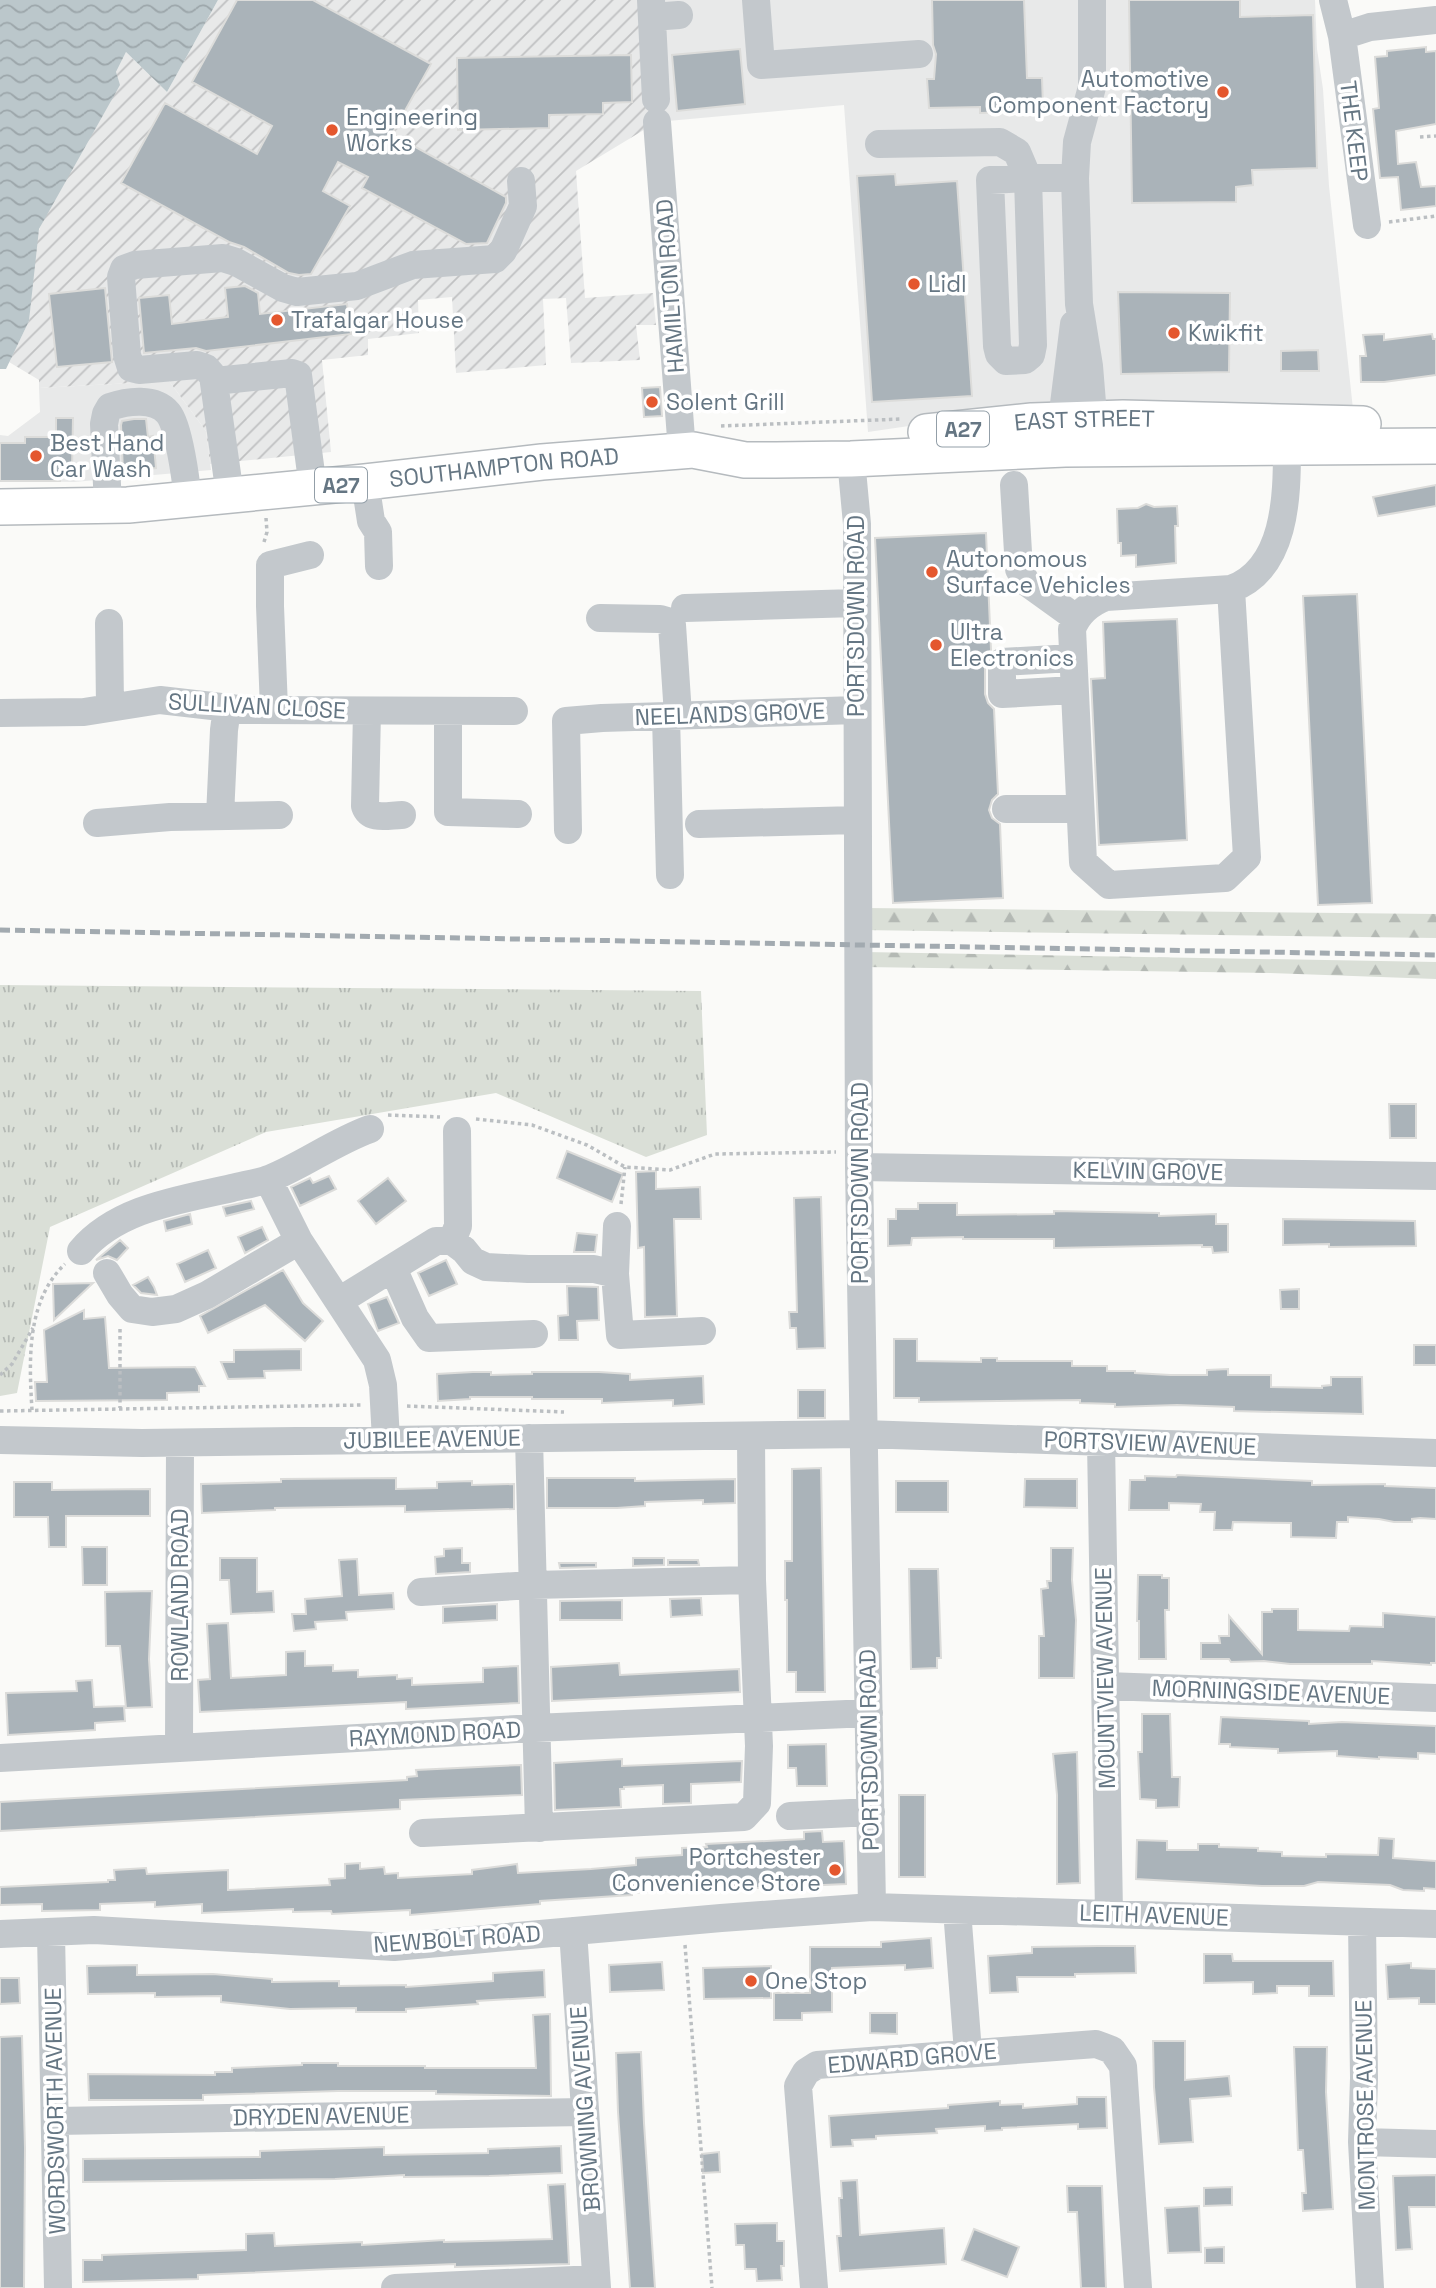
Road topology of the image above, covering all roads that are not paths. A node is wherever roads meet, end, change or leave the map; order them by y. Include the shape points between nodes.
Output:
1 (756, 0) edge
2 (1092, 0) edge
3 (1333, 0) edge
4 (661, 11) edge
5 (1436, 20) edge
6 (1342, 36) junction
7 (919, 54) dead end
8 (879, 144) dead end
9 (1028, 178) junction
10 (1075, 178) junction
11 (521, 181) dead end
12 (1367, 225) road end
13 (215, 381) junction
14 (1326, 422) junction
15 (1436, 425) edge
16 (1077, 436) junction
17 (685, 441) junction
18 (1436, 446) edge
19 (1287, 447) junction
20 (925, 454) joint
21 (851, 459) junction
22 (365, 482) junction
23 (1014, 485) dead end
24 (313, 488) junction
25 (230, 495) junction
26 (188, 500) junction
27 (107, 505) junction
28 (0, 507) edge
29 (310, 555) dead end
30 (379, 566) dead end
31 (1231, 589) junction
32 (856, 603) junction
33 (685, 608) dead end
34 (600, 618) dead end
35 (1076, 618) junction
36 (109, 623) dead end
37 (1072, 658) junction
38 (1074, 690) junction
39 (110, 707) junction
40 (227, 708) junction
41 (274, 709) junction
42 (857, 710) junction
43 (367, 711) junction
44 (448, 711) junction
45 (514, 712) dead end
46 (0, 713) edge
47 (672, 716) junction
48 (1006, 809) dead end
49 (1080, 809) junction
50 (518, 814) dead end
51 (279, 815) dead end
52 (402, 815) dead end
53 (220, 816) junction
54 (857, 820) junction
55 (97, 823) dead end
56 (699, 824) dead end
57 (568, 830) dead end
58 (670, 874) dead end
59 (456, 1122) road end
60 (370, 1129) road end
61 (859, 1159) junction
62 (1436, 1176) edge
63 (268, 1179) junction
64 (617, 1226) road end
65 (299, 1241) junction
66 (452, 1241) junction
67 (81, 1251) road end
68 (393, 1268) junction
69 (107, 1273) dead end
70 (615, 1273) junction
71 (339, 1301) junction
72 (702, 1331) dead end
73 (534, 1334) dead end
74 (863, 1434) junction
75 (751, 1436) junction
76 (529, 1438) junction
77 (0, 1440) edge
78 (386, 1440) junction
79 (1101, 1442) junction
80 (180, 1443) junction
81 (1436, 1453) edge
82 (752, 1580) junction
83 (532, 1585) junction
84 (421, 1592) dead end
85 (1106, 1686) junction
86 (1436, 1698) edge
87 (869, 1713) junction
88 (758, 1718) junction
89 (535, 1728) junction
90 (180, 1748) junction
91 (0, 1758) edge
92 (871, 1812) junction
93 (790, 1816) dead end
94 (539, 1828) junction
95 (423, 1833) dead end
96 (872, 1907) junction
97 (957, 1910) junction
98 (1109, 1913) junction
99 (1362, 1922) junction
100 (1436, 1924) edge
101 (573, 1931) junction
102 (0, 1934) edge
103 (51, 1934) junction
104 (968, 2052) junction
105 (585, 2112) junction
106 (56, 2121) junction
107 (1362, 2142) junction
108 (1436, 2144) edge
109 (596, 2284) edge
110 (58, 2288) edge
111 (395, 2288) edge
112 (814, 2288) edge
113 (1138, 2288) edge
114 (1370, 2288) edge

1 - 7 street via 761,65
2 - 10 street via 1092,87 1077,142
3 - 6 street, THE KEEP
4 - 17 street, HAMILTON ROAD via 657,110
5 - 6 street via 1370,27
6 - 12 street, THE KEEP
8 - 9 street via 1000,142 1017,152
9 - 9 street via 1033,345 1025,360 1006,361 997,346 990,180
9 - 10 street
10 - 16 street via 1079,304 1070,352
11 - 13 street via 523,206 495,259 412,265 357,286 297,292 223,258 124,268 121,277 131,368 197,365 211,372
13 - 24 street via 298,375
13 - 25 street
14 - 15 main road, EAST STREET / A27
14 - 16 main road, EAST STREET / A27
14 - 19 street via 1296,436
16 - 17 main road, EAST STREET / A27
16 - 19 main road, EAST STREET / A27
16 - 20 main road, EAST STREET / A27
17 - 21 main road, SOUTHAMPTON ROAD / A27 via 745,460
17 - 22 main road, SOUTHAMPTON ROAD / A27
18 - 19 main road, EAST STREET / A27
19 - 31 street via 1283,513 1272,549 1253,579
20 - 21 main road, SOUTHAMPTON ROAD / A27
21 - 32 street, PORTSDOWN ROAD via 857,524
22 - 24 main road, SOUTHAMPTON ROAD / A27
22 - 30 street via 371,521 378,532
23 - 35 street via 1019,569 1027,582
24 - 25 main road, SOUTHAMPTON ROAD / A27
25 - 26 main road, SOUTHAMPTON ROAD / A27
26 - 27 main road, SOUTHAMPTON ROAD / A27
26 - 27 street via 170,414 136,401 110,407 106,414
27 - 28 main road, SOUTHAMPTON ROAD / A27
29 - 41 street via 266,556
31 - 35 street via 1106,597
31 - 49 street via 1248,857 1225,878 1109,885 1083,862
32 - 33 street
32 - 42 street, PORTSDOWN ROAD
34 - 47 street via 660,619 672,625
35 - 37 street
36 - 39 street
37 - 38 street
37 - 38 street via 1002,662 1002,694
38 - 49 street
39 - 40 street, SULLIVAN CLOSE via 160,700
39 - 46 street, SULLIVAN CLOSE via 67,713
40 - 41 street, SULLIVAN CLOSE
40 - 53 street
41 - 43 street, SULLIVAN CLOSE
42 - 47 street, NEELANDS GROVE
42 - 54 street, PORTSDOWN ROAD
43 - 44 street, SULLIVAN CLOSE
43 - 52 street via 367,812
44 - 45 street, SULLIVAN CLOSE
44 - 50 street via 448,812
47 - 57 street, NEELANDS GROVE via 566,721
47 - 58 street
48 - 49 street
51 - 53 street
53 - 55 street
54 - 56 street
54 - 61 street, PORTSDOWN ROAD
59 - 66 street via 458,1226
60 - 63 street
61 - 62 street, KELVIN GROVE
61 - 74 street, PORTSDOWN ROAD
63 - 65 street
63 - 67 street via 159,1205 113,1224
64 - 70 street
65 - 69 street via 176,1309 132,1309
65 - 71 street
66 - 68 street via 436,1241
66 - 70 street via 486,1267
68 - 71 street
68 - 73 street via 429,1338
70 - 72 street via 620,1335
71 - 78 street via 377,1360
74 - 75 street, JUBILEE AVENUE
74 - 79 street, PORTSVIEW AVENUE
74 - 87 street, PORTSDOWN ROAD
75 - 76 street, JUBILEE AVENUE
75 - 82 street
76 - 78 street, JUBILEE AVENUE
76 - 83 street
77 - 80 street, JUBILEE AVENUE
78 - 80 street, JUBILEE AVENUE
79 - 81 street, PORTSVIEW AVENUE
79 - 85 street, MOUNTVIEW AVENUE
80 - 90 street, ROWLAND ROAD
82 - 83 street
82 - 88 street
83 - 84 street
83 - 89 street
85 - 86 street, MORNINGSIDE AVENUE
85 - 98 street, MOUNTVIEW AVENUE
87 - 88 street, RAYMOND ROAD
87 - 92 street, PORTSDOWN ROAD
88 - 89 street, RAYMOND ROAD
88 - 94 street via 757,1803 744,1817
89 - 90 street, RAYMOND ROAD
89 - 94 street
90 - 91 street, RAYMOND ROAD
92 - 93 street
92 - 96 street, PORTSDOWN ROAD
94 - 95 street
96 - 97 street, LEITH AVENUE
96 - 101 street, NEWBOLT ROAD
97 - 98 street, LEITH AVENUE
97 - 104 street
98 - 99 street, LEITH AVENUE
99 - 100 street, LEITH AVENUE
99 - 107 street, MONTROSE AVENUE
101 - 103 street, NEWBOLT ROAD via 394,1947 94,1930
101 - 105 street, BROWNING AVENUE
102 - 103 street, NEWBOLT ROAD
103 - 106 street, WORDSWORTH AVENUE
104 - 112 street, EDWARD GROVE via 817,2065 800,2079
104 - 113 street, EDWARD GROVE via 1096,2044 1112,2050 1123,2066
105 - 106 street, DRYDEN AVENUE
105 - 109 street, BROWNING AVENUE
106 - 110 street, WORDSWORTH AVENUE
107 - 108 street
107 - 114 street, MONTROSE AVENUE
109 - 111 street

